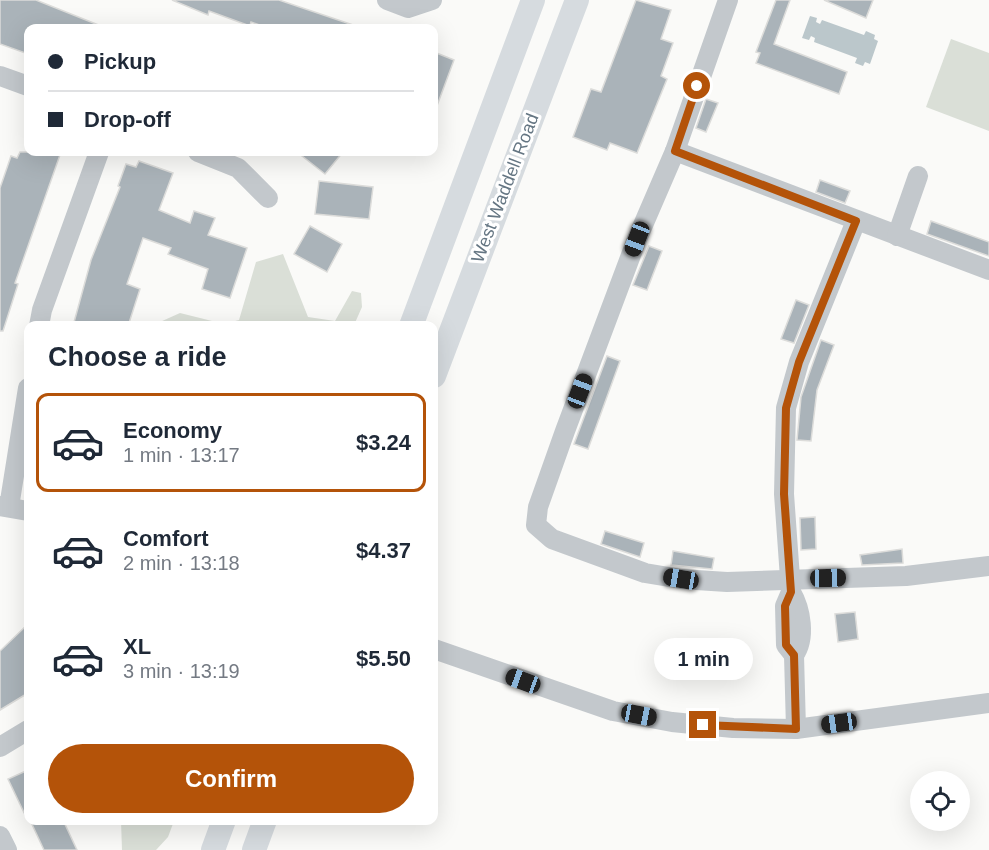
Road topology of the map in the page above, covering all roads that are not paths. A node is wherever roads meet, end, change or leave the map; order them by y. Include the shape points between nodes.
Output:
1 (387, 0) edge
2 (432, 0) edge
3 (533, 0) edge
4 (577, 0) edge
5 (728, 0) edge
6 (0, 76) edge
7 (24, 85) edge
8 (675, 151) junction
9 (98, 156) edge
10 (208, 156) edge
11 (918, 176) dead end
12 (268, 198) dead end
13 (856, 221) junction
14 (897, 236) junction
15 (989, 270) edge
16 (40, 321) edge
17 (413, 321) edge
18 (438, 365) edge
19 (24, 408) edge
20 (4, 506) edge
21 (24, 511) edge
22 (989, 566) edge
23 (791, 585) junction
24 (438, 650) edge
25 (989, 703) edge
26 (796, 729) junction
27 (24, 732) edge
28 (0, 747) edge
29 (222, 825) edge
30 (263, 825) edge
31 (0, 836) edge
32 (7, 850) edge
33 (213, 850) edge
34 (254, 850) edge

1 - 2 street via 408,8
3 - 17 main road
4 - 18 main road, West Waddell Road
5 - 8 street
6 - 7 street
8 - 13 street
8 - 23 street via 637,239 565,430 538,507 536,525 552,539 645,573
9 - 16 street
10 - 12 street via 238,168
11 - 14 street
13 - 14 street
13 - 23 street via 799,362 786,408 784,494
14 - 15 street
19 - 20 street
20 - 21 street
22 - 23 street
23 - 26 street via 785,606 792,621 786,645 794,655
24 - 26 street via 613,711 672,722
25 - 26 street
27 - 28 street
29 - 33 main road
30 - 34 main road
31 - 32 street

